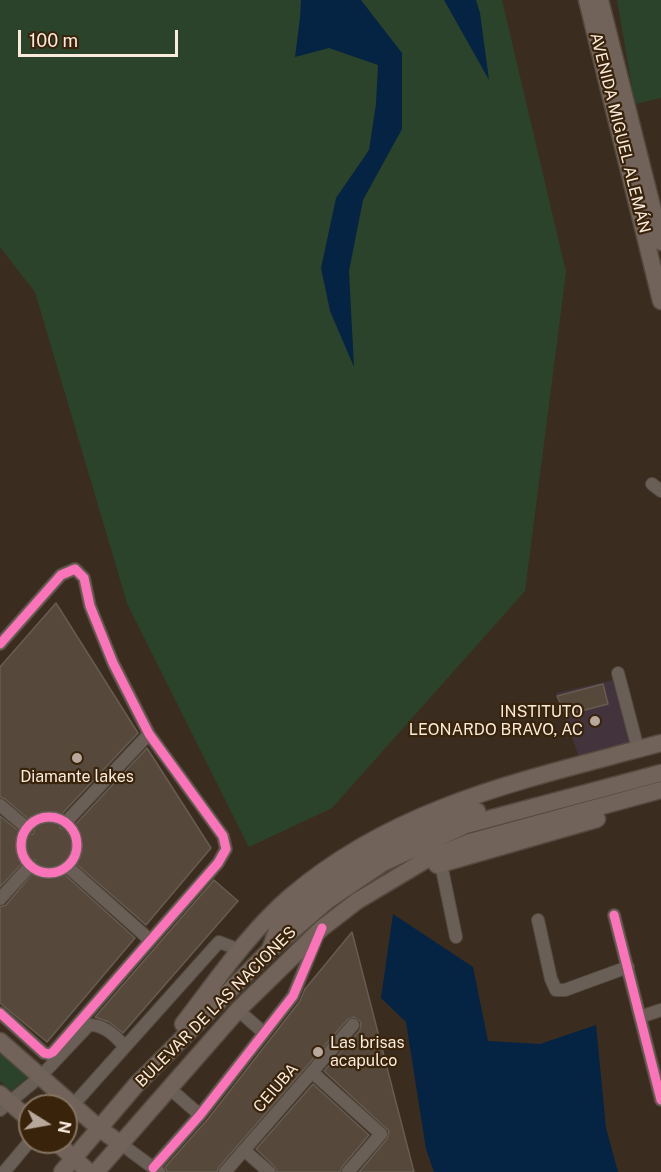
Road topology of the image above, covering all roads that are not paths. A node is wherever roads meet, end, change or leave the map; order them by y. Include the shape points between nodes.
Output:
1 (587, 0) edge
2 (600, 0) edge
3 (661, 242) edge
4 (661, 301) edge
5 (0, 644) edge
6 (618, 673) dead end
7 (149, 734) junction
8 (661, 743) edge
9 (638, 749) junction
10 (661, 766) edge
11 (661, 773) edge
12 (661, 790) edge
13 (661, 799) edge
14 (0, 805) edge
15 (66, 822) junction
16 (27, 828) junction
17 (441, 864) junction
18 (30, 866) junction
19 (68, 867) junction
20 (405, 874) junction
21 (0, 899) edge
22 (614, 915) dead end
23 (538, 920) dead end
24 (322, 928) junction
25 (456, 938) dead end
26 (150, 940) junction
27 (240, 950) junction
28 (270, 950) junction
29 (628, 968) junction
30 (238, 1010) junction
31 (661, 1010) edge
32 (0, 1013) edge
33 (640, 1017) junction
34 (353, 1025) dead end
35 (264, 1033) junction
36 (0, 1041) edge
37 (125, 1047) junction
38 (312, 1072) junction
39 (41, 1076) junction
40 (136, 1085) junction
41 (169, 1088) junction
42 (61, 1094) edge
43 (78, 1099) edge
44 (661, 1100) edge
45 (3, 1102) edge
46 (78, 1109) edge
47 (18, 1112) edge
48 (200, 1115) junction
49 (100, 1129) junction
50 (122, 1144) junction
51 (244, 1150) junction
52 (19, 1154) edge
53 (70, 1154) edge
54 (74, 1158) junction
55 (156, 1170) edge
56 (4, 1172) edge
57 (62, 1172) edge
58 (90, 1172) edge
59 (96, 1172) edge
60 (225, 1172) edge
61 (270, 1172) edge
62 (348, 1172) edge

1 - 4 main road, AVENIDA MIGUEL ALEMÁN
2 - 3 main road, AVENIDA MIGUEL ALEMÁN
5 - 7 street via 61,574 75,569 84,578 90,606 113,663
6 - 9 street
7 - 15 street
7 - 26 street via 223,836 226,849
8 - 9 main road
9 - 27 main road via 477,793 411,819 354,850 291,896
10 - 28 main road via 464,814 384,846 332,879 279,925
11 - 28 main road, BULEVAR DE LAS NACIONES via 466,825 383,863 327,901
12 - 20 main road, BULEVAR DE LAS NACIONES via 470,842 424,861
13 - 17 main road
14 - 16 street
15 - 16 street via 45,817
15 - 19 street via 75,832 78,844
16 - 18 street via 21,841 22,855
17 - 20 main road
17 - 25 street
18 - 19 street via 53,874
18 - 21 street
19 - 26 street
20 - 24 main road, BULEVAR DE LAS NACIONES via 357,901
22 - 29 street
23 - 29 street via 556,990
24 - 30 main road, BULEVAR DE LAS NACIONES
24 - 35 street via 293,996
26 - 32 street via 49,1054
27 - 37 street via 219,942
27 - 40 main road
28 - 40 main road, BULEVAR DE LAS NACIONES
29 - 33 street
30 - 35 street
30 - 41 main road, BULEVAR DE LAS NACIONES
31 - 33 street
33 - 44 street
34 - 38 street, CEIUBA
35 - 48 street
36 - 39 main road
37 - 39 street via 98,1024 89,1025
37 - 43 street
38 - 51 street, CEIUBA
38 - 62 street via 381,1134
39 - 42 main road
39 - 45 street
40 - 49 main road, BULEVAR DE LAS NACIONES
41 - 48 street
41 - 50 main road, BULEVAR DE LAS NACIONES
45 - 47 main road
46 - 49 main road
48 - 55 street
49 - 50 main road
49 - 54 main road, BULEVAR DE LAS NACIONES
50 - 55 street
50 - 59 main road, BULEVAR DE LAS NACIONES
51 - 60 street, CEIUBA
51 - 61 street
52 - 56 street
53 - 54 main road
54 - 57 main road, BULEVAR DE LAS NACIONES
54 - 58 main road

